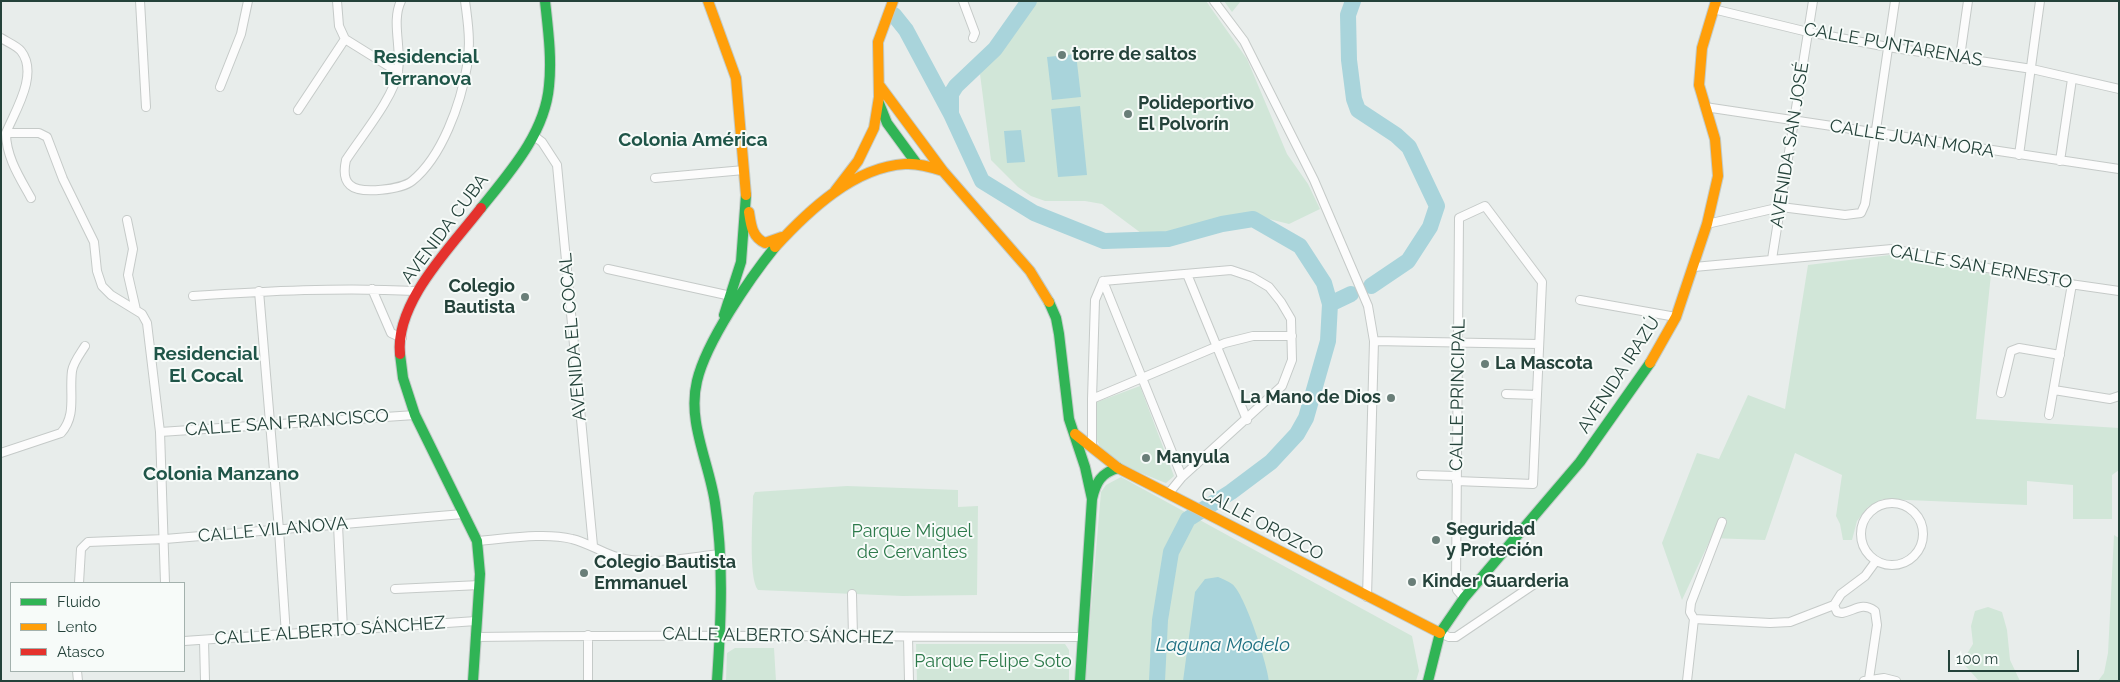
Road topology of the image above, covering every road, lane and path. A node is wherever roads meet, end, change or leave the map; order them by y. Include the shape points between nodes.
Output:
1 (140, 1) edge
2 (248, 1) edge
3 (337, 1) edge
4 (401, 1) edge
5 (464, 1) edge
6 (545, 1) edge
7 (708, 1) edge
8 (893, 1) edge
9 (963, 1) edge
10 (1214, 1) edge
11 (1813, 1) edge
12 (1895, 1) edge
13 (1968, 1) edge
14 (2040, 1) edge
15 (1714, 5) edge
16 (1808, 32) junction
17 (1, 38) edge
18 (973, 38) dead end
19 (345, 39) junction
20 (1888, 47) junction
21 (1960, 57) junction
22 (2032, 69) junction
23 (398, 72) junction
24 (2072, 80) junction
25 (880, 86) junction
26 (220, 87) dead end
27 (2119, 89) edge
28 (879, 103) junction
29 (146, 107) dead end
30 (1705, 107) junction
31 (298, 110) dead end
32 (1795, 120) junction
33 (6, 133) junction
34 (1876, 134) junction
35 (534, 136) junction
36 (931, 154) junction
37 (2019, 155) junction
38 (2060, 161) junction
39 (917, 164) junction
40 (2119, 169) edge
41 (744, 170) junction
42 (944, 170) junction
43 (655, 178) dead end
44 (746, 195) junction
45 (832, 196) junction
46 (31, 198) dead end
47 (1782, 207) junction
48 (127, 220) dead end
49 (1707, 224) junction
50 (787, 234) junction
51 (1772, 259) junction
52 (1694, 267) junction
53 (608, 269) dead end
54 (1187, 274) junction
55 (1103, 281) junction
56 (2072, 284) junction
57 (372, 289) junction
58 (259, 291) junction
59 (416, 291) junction
60 (2119, 291) edge
61 (193, 296) dead end
62 (731, 296) junction
63 (1580, 300) dead end
64 (136, 310) junction
65 (1676, 317) junction
66 (717, 334) junction
67 (1292, 336) junction
68 (402, 338) junction
69 (1374, 341) junction
70 (1459, 343) junction
71 (1539, 344) junction
72 (85, 346) dead end
73 (1216, 347) junction
74 (2060, 355) junction
75 (1142, 379) junction
76 (2054, 390) junction
77 (1506, 394) dead end
78 (2001, 394) dead end
79 (1537, 395) junction
80 (2119, 396) edge
81 (1092, 399) junction
82 (415, 414) junction
83 (2049, 415) dead end
84 (1247, 420) junction
85 (269, 424) junction
86 (160, 432) junction
87 (1075, 434) junction
88 (1092, 448) junction
89 (1, 453) edge
90 (1118, 468) junction
91 (1421, 475) dead end
92 (1182, 477) junction
93 (1456, 478) junction
94 (1169, 493) junction
95 (1092, 499) junction
96 (463, 514) junction
97 (1722, 522) dead end
98 (338, 525) junction
99 (279, 530) junction
100 (165, 539) junction
101 (477, 541) junction
102 (593, 546) junction
103 (720, 554) junction
104 (1876, 561) junction
105 (79, 582) edge
106 (165, 582) edge
107 (1536, 582) dead end
108 (480, 585) junction
109 (395, 588) dead end
110 (852, 594) dead end
111 (1367, 597) junction
112 (1464, 598) junction
113 (1834, 605) junction
114 (1694, 619) junction
115 (476, 621) junction
116 (343, 630) junction
117 (1440, 633) junction
118 (720, 634) junction
119 (286, 635) junction
120 (588, 635) junction
121 (476, 637) junction
122 (853, 637) junction
123 (908, 637) junction
124 (1081, 637) junction
125 (204, 640) junction
126 (185, 641) edge
127 (1866, 680) edge
128 (205, 681) edge
129 (473, 681) edge
130 (588, 681) edge
131 (717, 681) edge
132 (909, 681) edge
133 (1080, 681) edge
134 (1428, 681) edge
135 (1687, 681) edge
136 (1896, 681) edge

1 - 29 street
2 - 26 street via 240,34
3 - 19 street via 339,26
4 - 23 street via 397,14
5 - 23 street via 468,64 447,132 430,162 415,179 401,187 356,189 346,179 346,160 386,98
6 - 35 main road, AVENIDA CUBA via 549,86
7 - 41 main road via 736,78
8 - 25 main road via 876,54
9 - 18 street via 975,33
10 - 69 street via 1244,41 1314,180 1368,306
11 - 16 street, AVENIDA SAN JOSÉ
12 - 20 street
13 - 21 street
14 - 22 street
15 - 16 street, CALLE PUNTARENAS
15 - 30 main road, AVENIDA IRAZÚ via 1699,70
16 - 20 street, CALLE PUNTARENAS
16 - 32 street, AVENIDA SAN JOSÉ
17 - 33 street via 20,50 28,68 26,83
19 - 23 street
19 - 31 street
20 - 21 street, CALLE PUNTARENAS
20 - 34 street
21 - 22 street, CALLE PUNTARENAS
22 - 24 street, CALLE PUNTARENAS
22 - 37 street
24 - 27 street, CALLE PUNTARENAS
24 - 38 street
25 - 28 main road
25 - 36 main road
28 - 39 main road via 887,123
28 - 45 main road via 865,152
30 - 32 street, CALLE JUAN MORA
30 - 49 main road, AVENIDA IRAZÚ via 1718,158 1716,192
32 - 34 street, CALLE JUAN MORA
32 - 47 street, AVENIDA SAN JOSÉ
33 - 46 street via 9,154
33 - 64 street via 39,132 47,137 63,179 94,242 102,286
34 - 37 street, CALLE JUAN MORA
34 - 47 street via 1861,213 1845,215
35 - 59 main road, AVENIDA CUBA
35 - 102 street, AVENIDA EL COCAL via 542,142 557,165
36 - 39 main road
36 - 42 main road
37 - 38 street, CALLE JUAN MORA
38 - 40 street, CALLE JUAN MORA
39 - 42 main road
39 - 45 main road via 876,171
41 - 43 street
41 - 44 main road
42 - 87 main road via 1046,294 1056,318 1067,406
44 - 50 main road via 752,230 757,239 770,242
44 - 62 main road via 743,252
45 - 50 main road
47 - 49 street
47 - 51 street, AVENIDA SAN JOSÉ
48 - 64 street via 133,249 128,275
49 - 52 main road, AVENIDA IRAZÚ
50 - 66 main road via 756,272
51 - 52 street, CALLE SAN ERNESTO
51 - 56 street, CALLE SAN ERNESTO via 1892,249
52 - 65 main road, AVENIDA IRAZÚ
53 - 62 street
54 - 55 street
54 - 67 street via 1231,270 1261,282 1269,287 1291,319
54 - 73 street
55 - 75 street
55 - 81 street via 1094,300
56 - 60 street, CALLE SAN ERNESTO
56 - 74 street
57 - 58 street
57 - 59 street
57 - 68 street via 392,333
58 - 61 street
58 - 85 street
59 - 68 main road, AVENIDA CUBA
62 - 66 main road
63 - 65 street
64 - 86 street via 147,322
65 - 112 main road, AVENIDA IRAZÚ via 1650,363 1580,462
66 - 103 main road via 696,381 694,406 696,428 715,502
67 - 73 street via 1253,336
67 - 84 street via 1292,360 1282,386
68 - 82 main road, AVENIDA CUBA via 403,378
69 - 70 street
69 - 111 street
70 - 71 street
70 - 71 street, CALLE PRINCIPAL via 1459,218 1485,206 1542,282
70 - 93 street, CALLE PRINCIPAL
71 - 79 street
72 - 89 street via 72,369 68,426 61,433
73 - 75 street
73 - 84 street
74 - 76 street
74 - 78 street via 2019,348 2011,351
75 - 81 street
75 - 92 street
76 - 80 street via 2110,399
76 - 83 street
77 - 79 street
79 - 93 street via 1532,484
81 - 88 street
82 - 85 street, CALLE SAN FRANCISCO
82 - 96 main road, AVENIDA CUBA
84 - 92 street
85 - 86 street, CALLE SAN FRANCISCO
85 - 99 street
86 - 100 street
87 - 88 main road, CALLE OROZCO
87 - 95 main road
88 - 90 main road, CALLE OROZCO
90 - 94 main road, CALLE OROZCO
90 - 95 main road via 1108,470 1096,481
91 - 93 street
92 - 94 street
93 - 112 street, CALLE PRINCIPAL via 1456,582 1457,590
94 - 111 main road, CALLE OROZCO
95 - 124 main road
96 - 98 street, CALLE VILANOVA
96 - 101 main road, AVENIDA CUBA
97 - 114 street via 1691,602 1690,612
98 - 99 street, CALLE VILANOVA
98 - 116 street
99 - 100 street, CALLE VILANOVA
99 - 119 street
100 - 105 street, CALLE VILANOVA via 84,544
100 - 106 street
101 - 102 street via 570,538
101 - 108 main road, AVENIDA CUBA
102 - 103 street via 632,560
103 - 118 main road
104 - 104 street via 1862,542 1865,518 1884,504 1908,507 1918,515 1923,526 1920,550 1912,559 1900,564
104 - 113 street via 1865,576 1841,594
107 - 117 street via 1456,637
108 - 109 street
108 - 115 main road, AVENIDA CUBA
110 - 122 street
111 - 117 main road, CALLE OROZCO
112 - 117 main road, AVENIDA IRAZÚ
113 - 114 street via 1790,622
113 - 127 street via 1836,612 1842,613 1859,606 1868,606 1875,611 1877,625
114 - 135 street
115 - 116 street, CALLE ALBERTO SÁNCHEZ
115 - 121 main road, AVENIDA CUBA
116 - 119 street, CALLE ALBERTO SÁNCHEZ
117 - 134 main road
118 - 120 street, CALLE ALBERTO SÁNCHEZ
118 - 122 street, CALLE ALBERTO SÁNCHEZ
118 - 131 main road
119 - 125 street, CALLE ALBERTO SÁNCHEZ
120 - 121 street, CALLE ALBERTO SÁNCHEZ
120 - 130 street
121 - 129 main road, AVENIDA CUBA
122 - 123 street, CALLE ALBERTO SÁNCHEZ
123 - 124 street, CALLE ALBERTO SÁNCHEZ
123 - 132 street
124 - 133 main road
125 - 126 street, CALLE ALBERTO SÁNCHEZ
125 - 128 street
127 - 136 street

